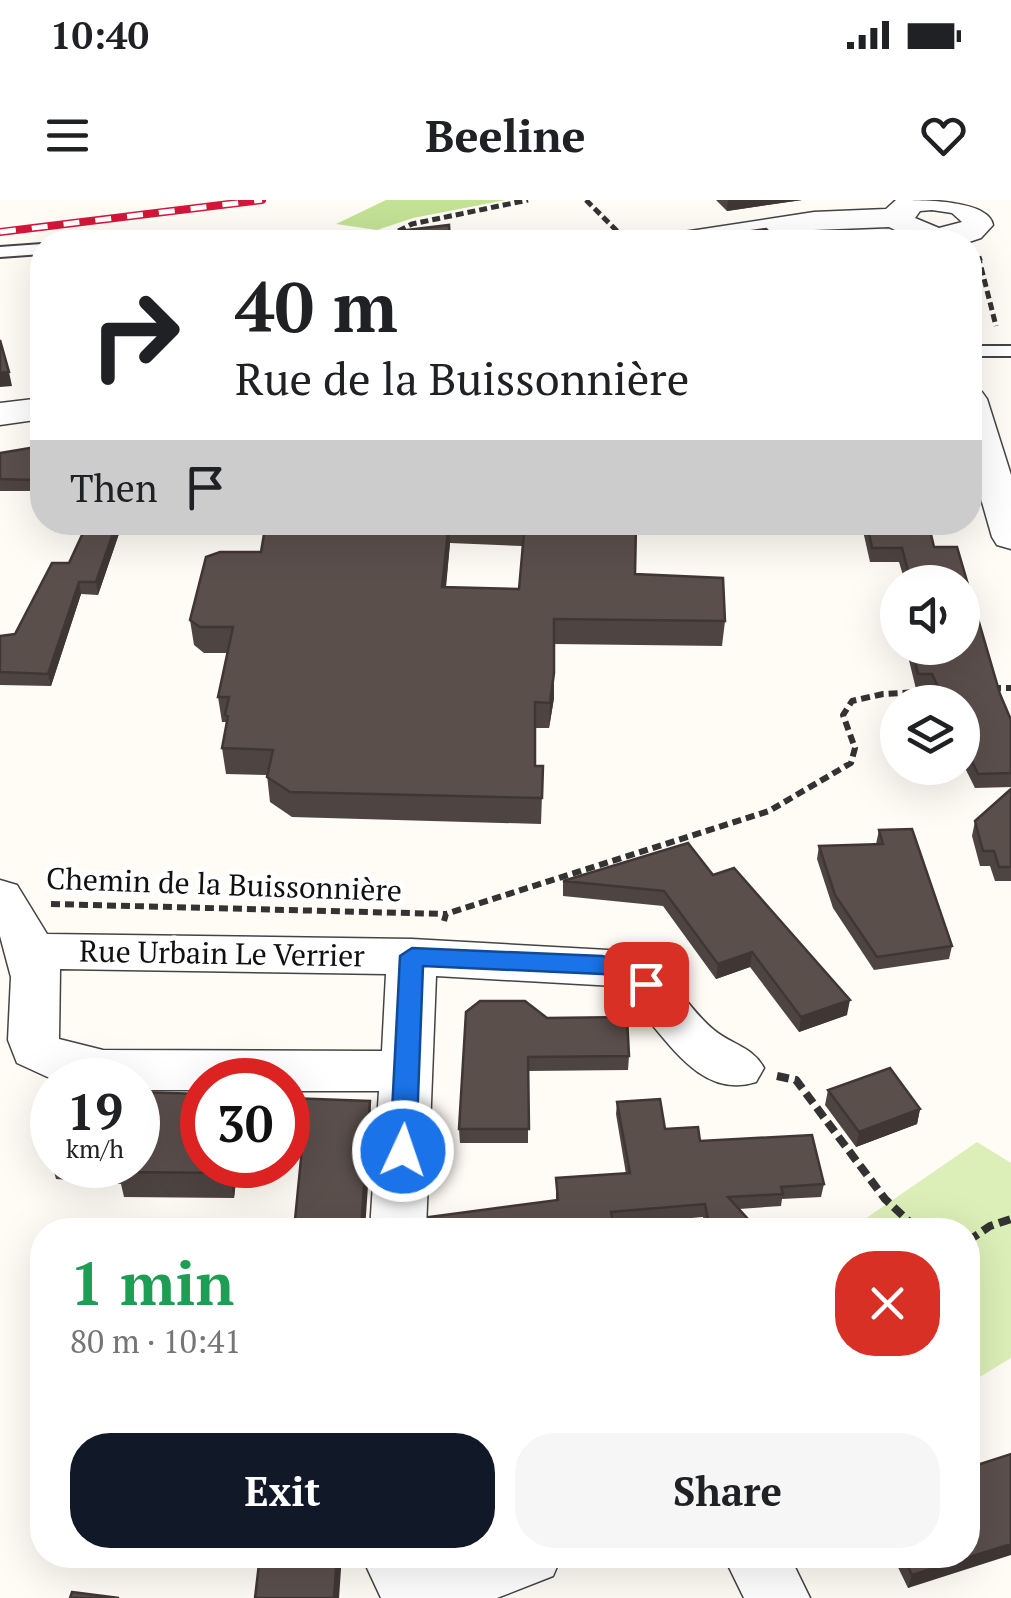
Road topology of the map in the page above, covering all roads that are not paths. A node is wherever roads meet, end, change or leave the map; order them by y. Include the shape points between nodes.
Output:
1 (898, 218) junction
2 (755, 230) edge
3 (912, 230) edge
4 (968, 230) edge
5 (30, 250) edge
6 (0, 252) edge
7 (30, 410) edge
8 (0, 414) edge
9 (982, 439) edge
10 (1011, 537) edge
11 (1, 898) edge
12 (431, 943) junction
13 (32, 951) junction
14 (738, 1068) road end
15 (407, 1072) junction
16 (399, 1218) edge
17 (400, 1568) edge
18 (496, 1568) edge
19 (762, 1568) edge
20 (778, 1598) edge

1 - 2 street
1 - 3 street
1 - 4 street via 906,206 956,204 985,219
5 - 6 lane
7 - 8 street
9 - 10 street
11 - 13 street, Rue Urbain Le Verrier
12 - 13 street, Rue Urbain Le Verrier
12 - 14 street, Rue Urbain Le Verrier via 626,969 696,1044
12 - 15 street
13 - 15 street, Rue Urbain Le Verrier via 32,1030 36,1048 53,1060 103,1070
15 - 16 street
17 - 18 street via 414,1588 443,1588
19 - 20 street

